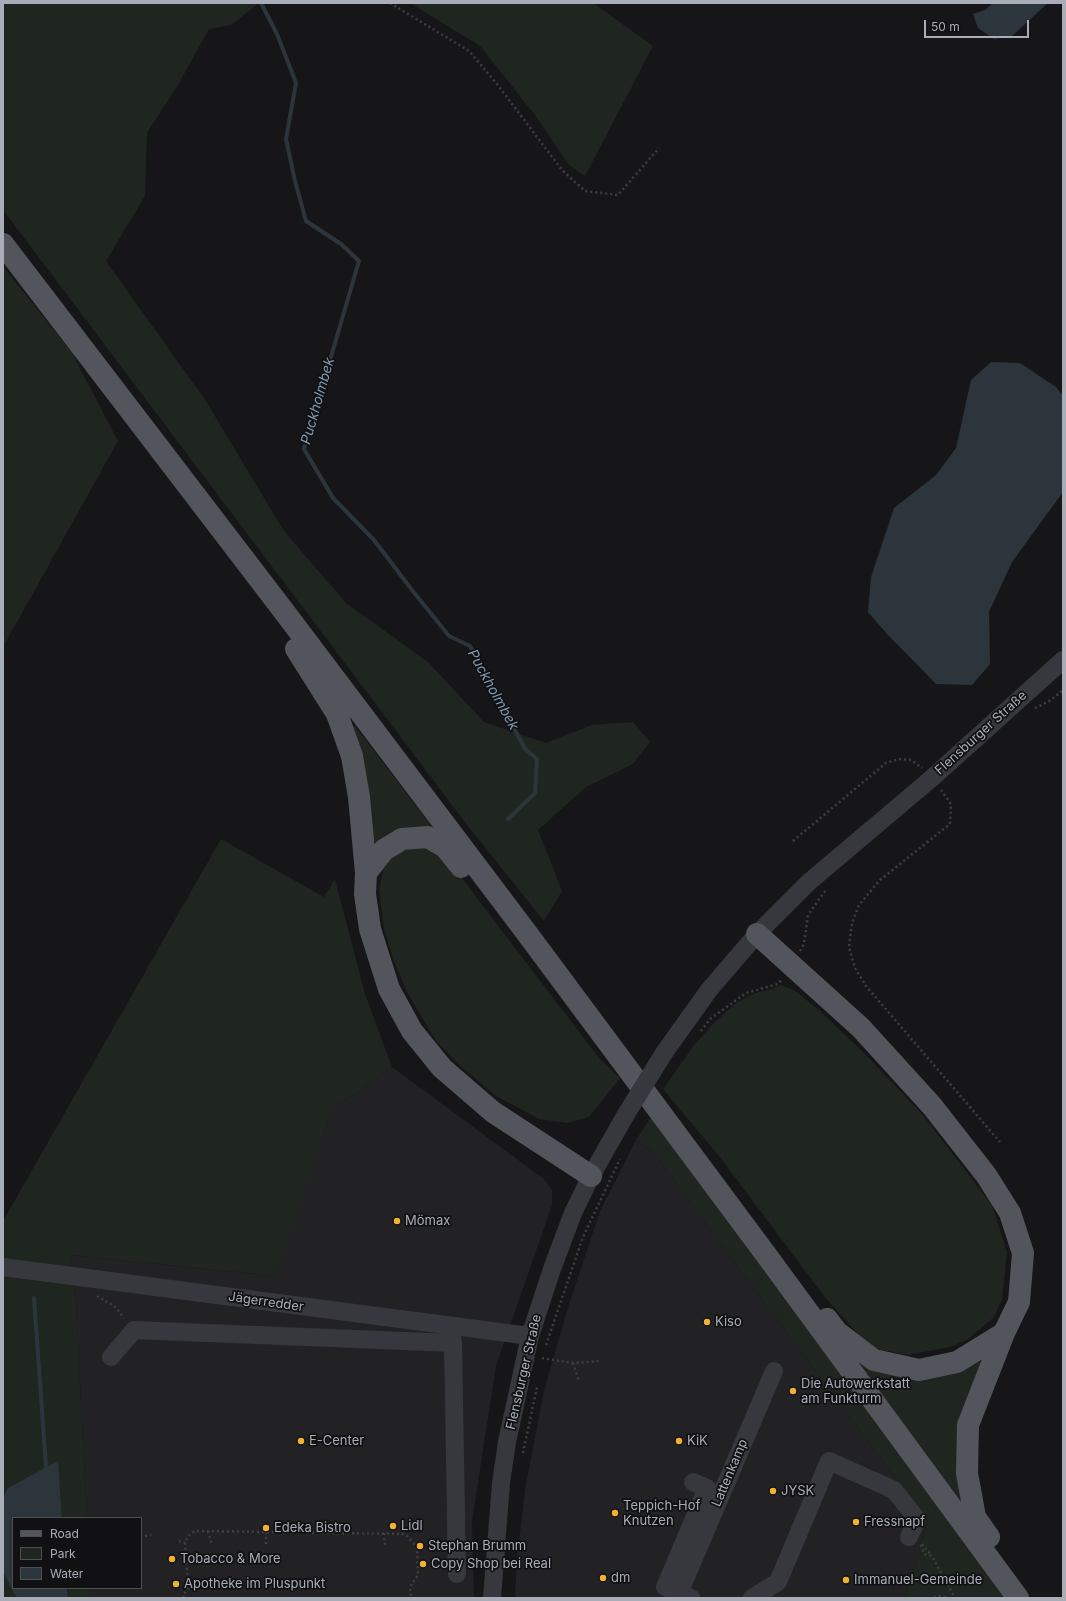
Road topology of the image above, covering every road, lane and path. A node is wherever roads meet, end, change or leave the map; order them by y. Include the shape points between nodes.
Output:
1 (390, 3) edge
2 (659, 148) dead end
3 (3, 244) edge
4 (286, 614) junction
5 (1063, 660) edge
6 (1063, 690) edge
7 (1033, 709) dead end
8 (932, 778) junction
9 (793, 840) dead end
10 (366, 872) junction
11 (830, 887) dead end
12 (526, 932) junction
13 (757, 934) junction
14 (792, 966) junction
15 (697, 1037) dead end
16 (1000, 1142) dead end
17 (623, 1154) dead end
18 (591, 1176) junction
19 (767, 1256) junction
20 (3, 1267) edge
21 (95, 1295) dead end
22 (134, 1330) junction
23 (1004, 1333) junction
24 (451, 1334) junction
25 (530, 1336) junction
26 (545, 1346) dead end
27 (544, 1352) dead end
28 (111, 1357) dead end
29 (542, 1358) junction
30 (602, 1361) dead end
31 (573, 1363) junction
32 (541, 1365) dead end
33 (774, 1371) dead end
34 (579, 1381) dead end
35 (537, 1385) dead end
36 (521, 1460) dead end
37 (693, 1482) dead end
38 (208, 1531) junction
39 (266, 1532) junction
40 (384, 1533) junction
41 (150, 1535) dead end
42 (145, 1536) dead end
43 (909, 1537) dead end
44 (179, 1541) dead end
45 (185, 1543) junction
46 (212, 1545) dead end
47 (266, 1545) dead end
48 (385, 1545) dead end
49 (932, 1556) junction
50 (186, 1560) junction
51 (213, 1560) dead end
52 (457, 1574) dead end
53 (682, 1596) edge
54 (184, 1598) edge
55 (411, 1598) edge
56 (492, 1598) edge
57 (752, 1598) edge
58 (934, 1598) edge
59 (948, 1598) edge
60 (955, 1598) edge
61 (1018, 1598) edge
62 (1030, 1598) edge

1 - 2 path via 469,51 562,170 585,191 618,195
3 - 4 main road
4 - 10 main road via 297,649 337,714 352,756 359,797
4 - 12 main road
5 - 8 street, Flensburger Straße
6 - 7 path via 1051,700
8 - 9 path via 911,760 899,759 886,764
8 - 13 street, Flensburger Straße via 809,882
8 - 16 path via 951,804 950,824 880,880 859,905 852,923 849,947 854,968 866,986
10 - 12 main road via 384,850 402,839 428,837 445,847 506,919
10 - 18 main road via 365,894 370,929 389,989 412,1031 442,1068 493,1112
11 - 14 path via 808,915 804,944
12 - 19 main road
13 - 14 main road
13 - 18 street, Flensburger Straße, bridge via 709,990 664,1053
14 - 15 path via 778,984 746,993 710,1019
14 - 23 main road via 861,1028 932,1106 986,1175 1010,1213 1023,1253 1019,1302
17 - 26 path via 583,1237
18 - 25 street, Flensburger Straße via 573,1213
19 - 23 main road via 784,1265 837,1332 874,1360 920,1370 957,1362
19 - 61 main road
20 - 24 street, Jägerredder
21 - 22 path via 114,1306
22 - 24 street
22 - 28 street
23 - 62 main road via 968,1425 967,1473 975,1517
24 - 25 street, Jägerredder
24 - 52 street
25 - 56 street, Flensburger Straße via 507,1442 501,1483
27 - 29 path
29 - 31 path
29 - 32 path
30 - 31 path
31 - 34 path
33 - 53 street, Lattenkamp
35 - 36 path
37 - 53 street via 707,1488 664,1587
38 - 39 path
38 - 45 path via 195,1531 188,1536
38 - 46 path
39 - 40 path
39 - 47 path
40 - 48 path
40 - 55 path via 405,1534 417,1547 418,1574 410,1586
41 - 42 path
43 - 57 street via 917,1519 894,1490 829,1461 778,1582
44 - 45 path
45 - 50 path
49 - 49 path via 924,1554 920,1542 924,1547
49 - 60 path
50 - 51 path
50 - 54 path via 188,1588
58 - 59 path

